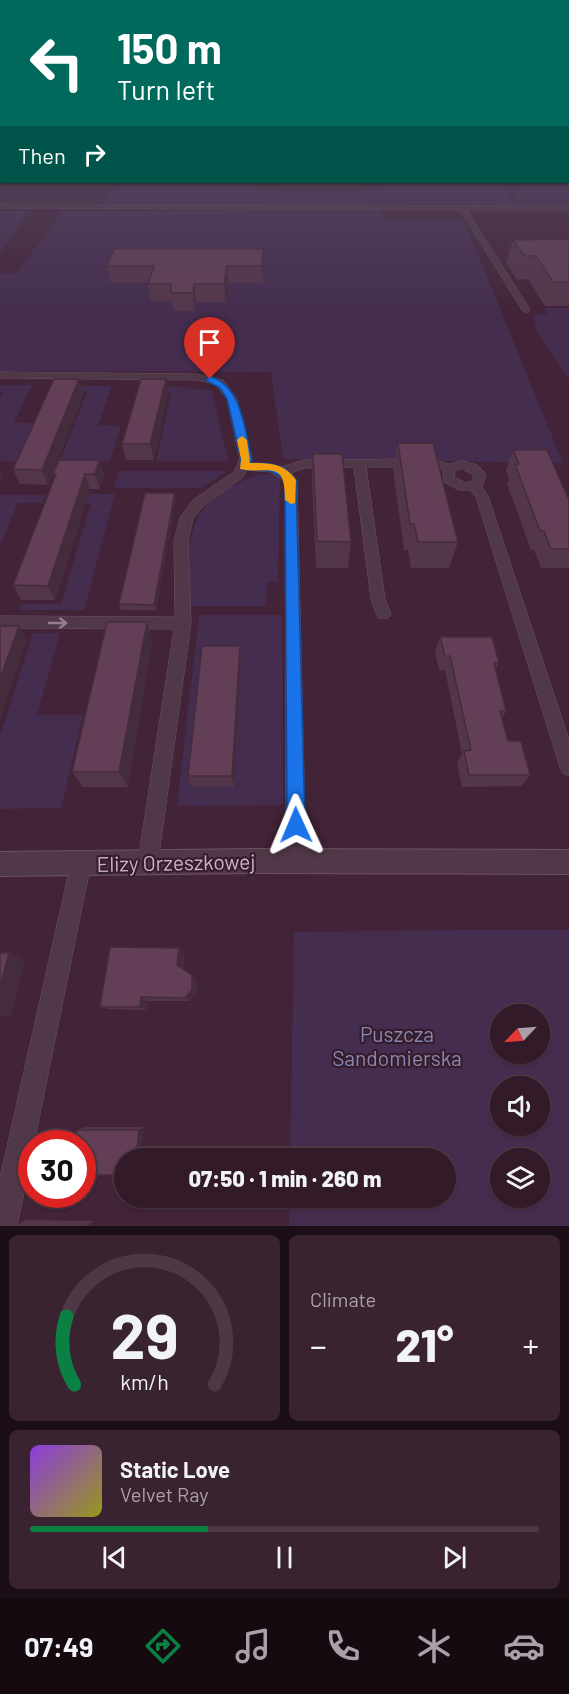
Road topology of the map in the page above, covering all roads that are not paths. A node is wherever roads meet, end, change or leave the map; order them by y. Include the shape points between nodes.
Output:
1 (0, 207) edge
2 (462, 207) junction
3 (569, 208) edge
4 (526, 310) dead end
5 (0, 375) edge
6 (359, 463) junction
7 (244, 466) junction
8 (449, 468) junction
9 (283, 471) junction
10 (474, 486) junction
11 (383, 614) dead end
12 (0, 622) edge
13 (183, 623) junction
14 (569, 767) edge
15 (148, 861) junction
16 (296, 861) junction
17 (569, 862) edge
18 (81, 863) junction
19 (0, 864) edge
20 (3, 1226) edge

1 - 2 street
2 - 3 street
2 - 4 street
5 - 7 street via 210,379 224,386 232,399 246,459
6 - 8 street via 427,463
6 - 9 street via 303,464
6 - 11 street
7 - 9 street
7 - 13 street via 186,518 182,541
8 - 10 street via 446,475 452,482
8 - 10 street via 463,465 477,471 481,478
9 - 16 street via 291,480
10 - 14 street via 482,496 505,563
12 -> 13 street
13 - 15 street
15 - 16 street, Elizy Orzeszkowej
15 - 18 street, Elizy Orzeszkowej
16 - 17 street, Elizy Orzeszkowej
18 - 19 street, Elizy Orzeszkowej
18 - 20 street

